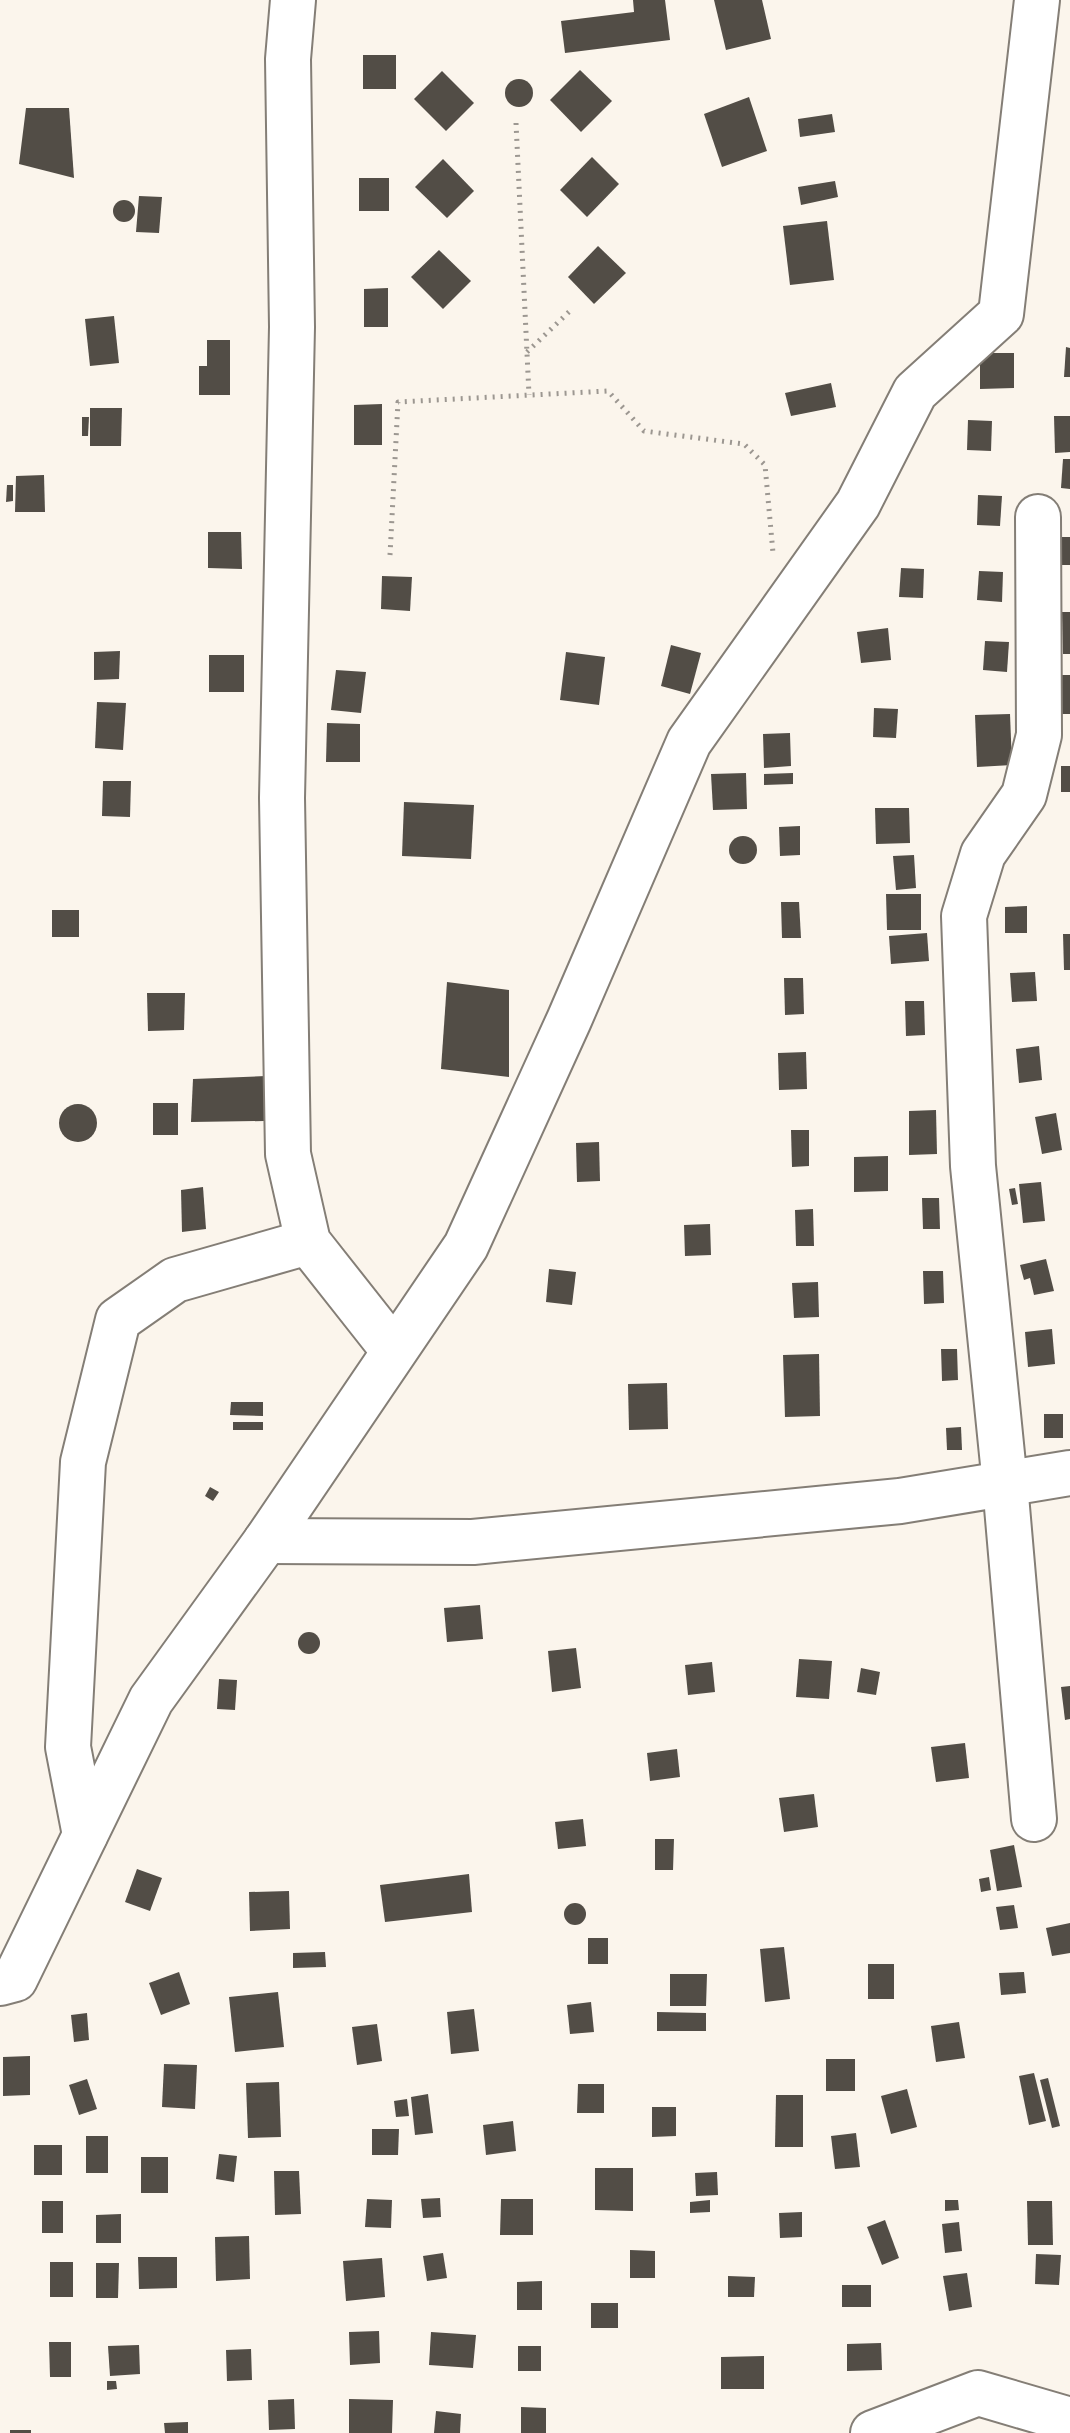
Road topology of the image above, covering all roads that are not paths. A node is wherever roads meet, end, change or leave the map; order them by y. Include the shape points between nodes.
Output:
1 (293, 0) edge
2 (1037, 0) edge
3 (1038, 517) dead end
4 (308, 1242) junction
5 (394, 1351) junction
6 (1070, 1473) edge
7 (1005, 1484) junction
8 (266, 1541) junction
9 (1034, 1819) dead end
10 (85, 1835) junction
11 (0, 1983) edge
12 (1070, 2420) edge
13 (873, 2433) edge

1 - 4 street via 288,59 292,327 282,798 288,1154
2 - 5 street via 1001,314 915,392 858,504 689,742 466,1246
3 - 7 street via 1039,735 1024,795 983,854 964,916 973,1166
4 - 5 street
4 - 10 street via 175,1280 118,1320 83,1462 68,1747
5 - 8 street
6 - 7 street
7 - 8 street via 900,1501 473,1542
7 - 9 street
8 - 10 street via 151,1700
10 - 11 street via 15,1979
12 - 13 street via 978,2393

